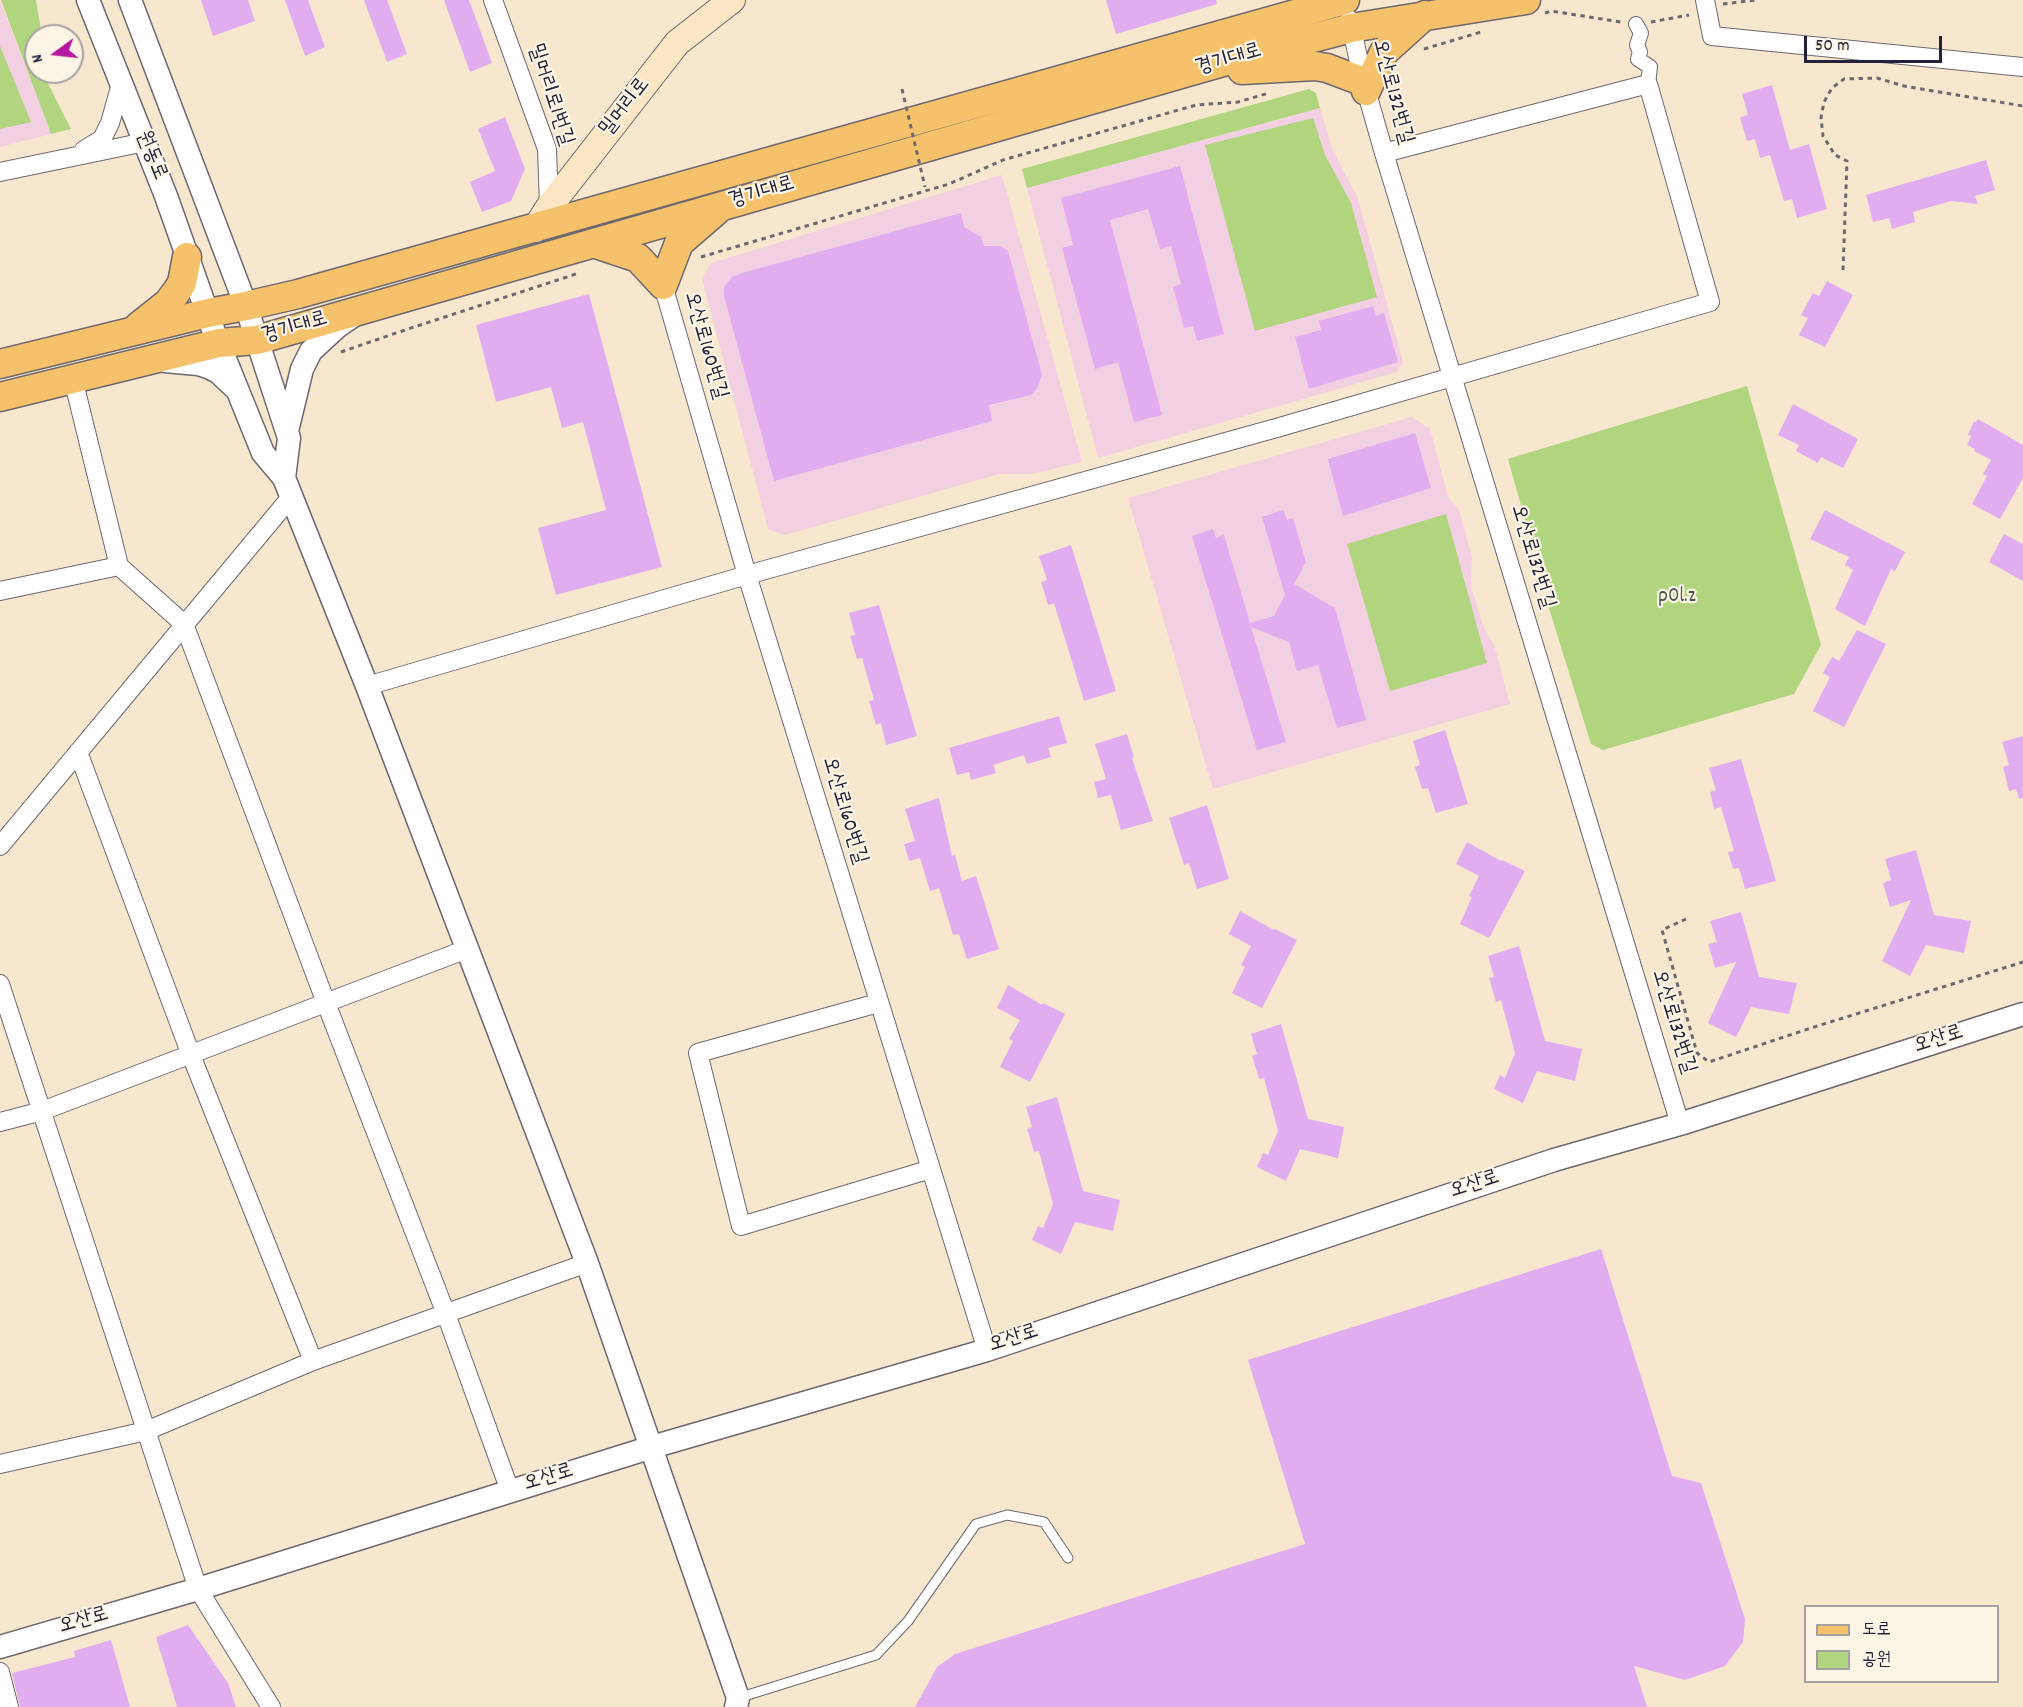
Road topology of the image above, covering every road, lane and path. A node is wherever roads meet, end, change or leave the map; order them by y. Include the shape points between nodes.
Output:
1 (88, 0) edge
2 (130, 0) edge
3 (493, 0) edge
4 (732, 0) edge
5 (1346, 0) edge
6 (1705, 0) edge
7 (1533, 7) edge
8 (1425, 15) junction
9 (1636, 24) joint
10 (1351, 28) junction
11 (1488, 30) dead end
12 (1445, 44) dead end
13 (2023, 67) edge
14 (1177, 75) junction
15 (121, 84) junction
16 (1648, 84) junction
17 (1365, 87) junction
18 (902, 89) dead end
19 (2023, 106) edge
20 (145, 142) junction
21 (1384, 153) junction
22 (78, 154) junction
23 (0, 172) edge
24 (925, 186) dead end
25 (722, 206) junction
26 (542, 218) junction
27 (593, 243) junction
28 (187, 257) junction
29 (519, 264) junction
30 (232, 270) junction
31 (1843, 270) dead end
32 (663, 285) junction
33 (298, 294) junction
34 (246, 306) junction
35 (364, 309) junction
36 (208, 313) junction
37 (132, 331) junction
38 (257, 340) junction
39 (219, 343) junction
40 (152, 360) junction
41 (0, 364) edge
42 (1453, 377) junction
43 (73, 379) junction
44 (237, 389) junction
45 (0, 396) edge
46 (287, 431) junction
47 (287, 487) junction
48 (119, 566) junction
49 (747, 575) junction
50 (0, 591) edge
51 (184, 624) junction
52 (367, 686) junction
53 (78, 752) junction
54 (0, 846) edge
55 (1686, 919) dead end
56 (467, 949) junction
57 (2023, 962) edge
58 (0, 984) edge
59 (326, 1003) junction
60 (878, 1003) junction
61 (2023, 1014) edge
62 (190, 1055) junction
63 (42, 1111) junction
64 (0, 1122) edge
65 (1680, 1124) junction
66 (931, 1169) junction
67 (587, 1263) junction
68 (446, 1314) junction
69 (987, 1350) junction
70 (313, 1361) junction
71 (146, 1431) junction
72 (652, 1447) junction
73 (0, 1464) edge
74 (510, 1491) junction
75 (1068, 1558) dead end
76 (198, 1589) junction
77 (0, 1647) edge
78 (0, 1672) edge
79 (741, 1704) edge
80 (9, 1707) edge
81 (271, 1707) edge

1 - 15 street, 원동로
2 - 30 street
3 - 26 street, 밀머리로1번길 via 547,149
4 - 26 main road, 밀머리로 via 677,43
5 - 10 street, 오산로132번길
5 - 26 main road, 경기대로
6 - 13 street via 1712,36
7 - 8 main road, 경기대로
7 - 9 path
8 - 10 main road, 경기대로
8 - 17 main road via 1384,52
9 - 16 street via 1641,33 1638,59 1650,67
10 - 14 main road, 경기대로
10 - 17 street, 오산로132번길
11 - 12 path
14 - 17 main road via 1315,66
14 - 25 main road, 경기대로
15 - 20 street, 원동로
15 - 22 street via 102,139
16 - 21 street
16 - 42 street via 1710,302
17 - 21 street, 오산로132번길
18 - 24 path, bridge
19 - 31 path via 1877,78 1844,79 1832,88 1821,118 1823,136 1835,155 1847,161
20 - 22 street
20 - 28 street, 원동로
21 - 42 street, 오산로132번길
22 - 23 street
25 - 27 main road, 경기대로
25 - 32 main road via 679,243
26 - 29 main road
26 - 33 main road, 경기대로
27 - 29 main road, 경기대로
27 - 32 main road via 638,258
28 - 36 street, 원동로
28 - 37 main road via 177,291
29 - 35 main road, 경기대로
30 - 33 street via 255,290 266,294
30 - 34 street
32 - 49 street, 오산로160번길
33 - 34 main road, 경기대로
34 - 36 main road, 경기대로
34 - 38 street
35 - 38 main road, 경기대로
35 - 46 street via 311,351 302,369
36 - 37 main road, 경기대로
36 - 39 street, 원동로
37 - 41 main road, 경기대로
38 - 39 main road, 경기대로
38 - 46 street
39 - 40 main road, 경기대로
39 - 44 street, 원동로
40 - 43 main road, 경기대로
40 - 44 street via 208,367
42 - 49 street
42 - 65 street, 오산로132번길
43 - 45 main road, 경기대로
43 - 48 street
44 - 47 street, 원동로 via 263,453
46 - 47 street
47 - 51 street
47 - 52 street
48 - 50 street
48 - 51 street
49 - 52 street
49 - 60 street, 오산로160번길
51 - 53 street
51 - 59 street
52 - 56 street
53 - 54 street
53 - 62 street
55 - 57 path via 1662,930 1697,1053 1708,1062
56 - 59 street
56 - 67 street
58 - 63 street
59 - 62 street
59 - 68 street
60 - 66 street, 오산로160번길
60 - 66 street via 698,1053 741,1226
61 - 65 street, 오산로
62 - 63 street
62 - 70 street
63 - 64 street
63 - 71 street
65 - 69 street, 오산로 via 1554,1160
66 - 69 street, 오산로160번길
67 - 68 street
67 - 72 street
68 - 70 street
68 - 74 street
69 - 72 street, 오산로
70 - 71 street
71 - 73 street
71 - 76 street
72 - 74 street, 오산로
72 - 79 street
74 - 76 street, 오산로
75 - 79 lane via 1044,1522 1006,1515 976,1524 908,1621 876,1655
76 - 77 street, 오산로
76 - 81 street
78 - 80 street

